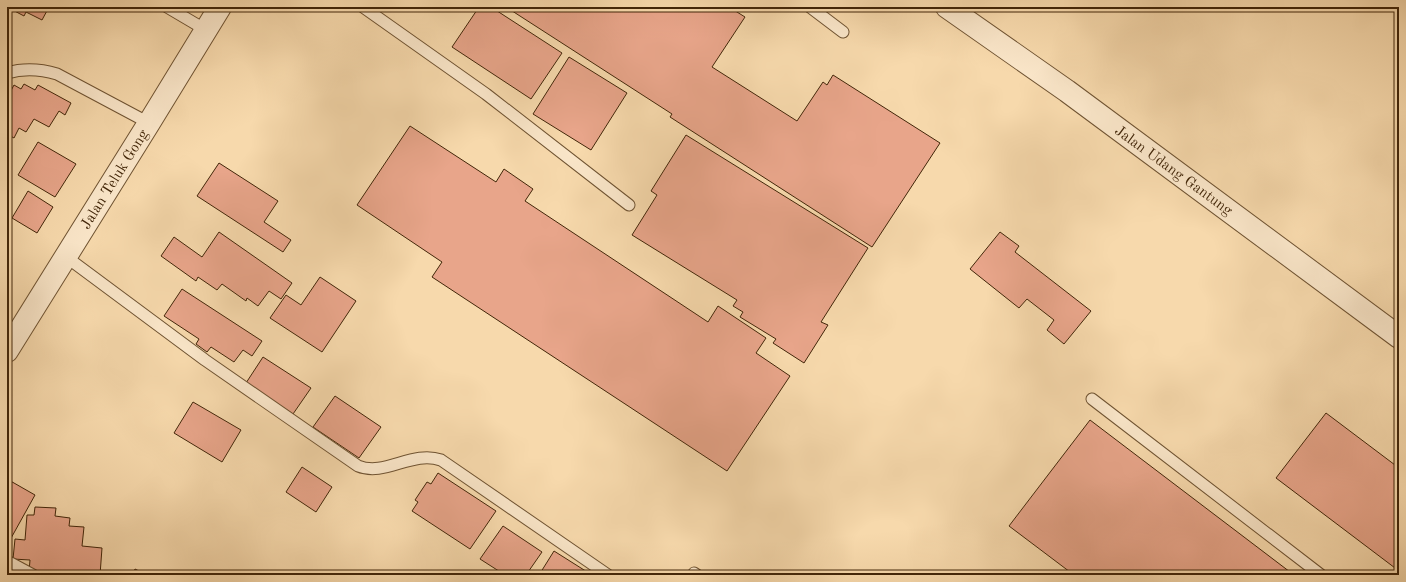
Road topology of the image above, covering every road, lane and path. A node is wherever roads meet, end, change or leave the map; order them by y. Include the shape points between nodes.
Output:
1 (166, 7) edge
2 (220, 7) edge
3 (363, 7) edge
4 (810, 7) edge
5 (947, 7) edge
6 (206, 30) junction
7 (843, 32) dead end
8 (7, 74) edge
9 (149, 123) junction
10 (629, 205) dead end
11 (65, 256) junction
12 (1399, 337) edge
13 (7, 351) edge
14 (1092, 398) dead end
15 (7, 561) edge
16 (33, 575) edge
17 (608, 575) edge
18 (1321, 575) edge

1 - 6 lane
2 - 6 street, Jalan Teluk Gong
3 - 10 lane via 486,94
4 - 7 lane
5 - 12 street, Jalan Udang Gantung via 1067,91
6 - 9 street, Jalan Teluk Gong
8 - 9 lane via 16,71 46,70
9 - 11 street, Jalan Teluk Gong
11 - 13 street, Jalan Teluk Gong
11 - 17 lane via 205,360 358,466 373,469 420,457 441,460
14 - 18 lane
15 - 16 lane

